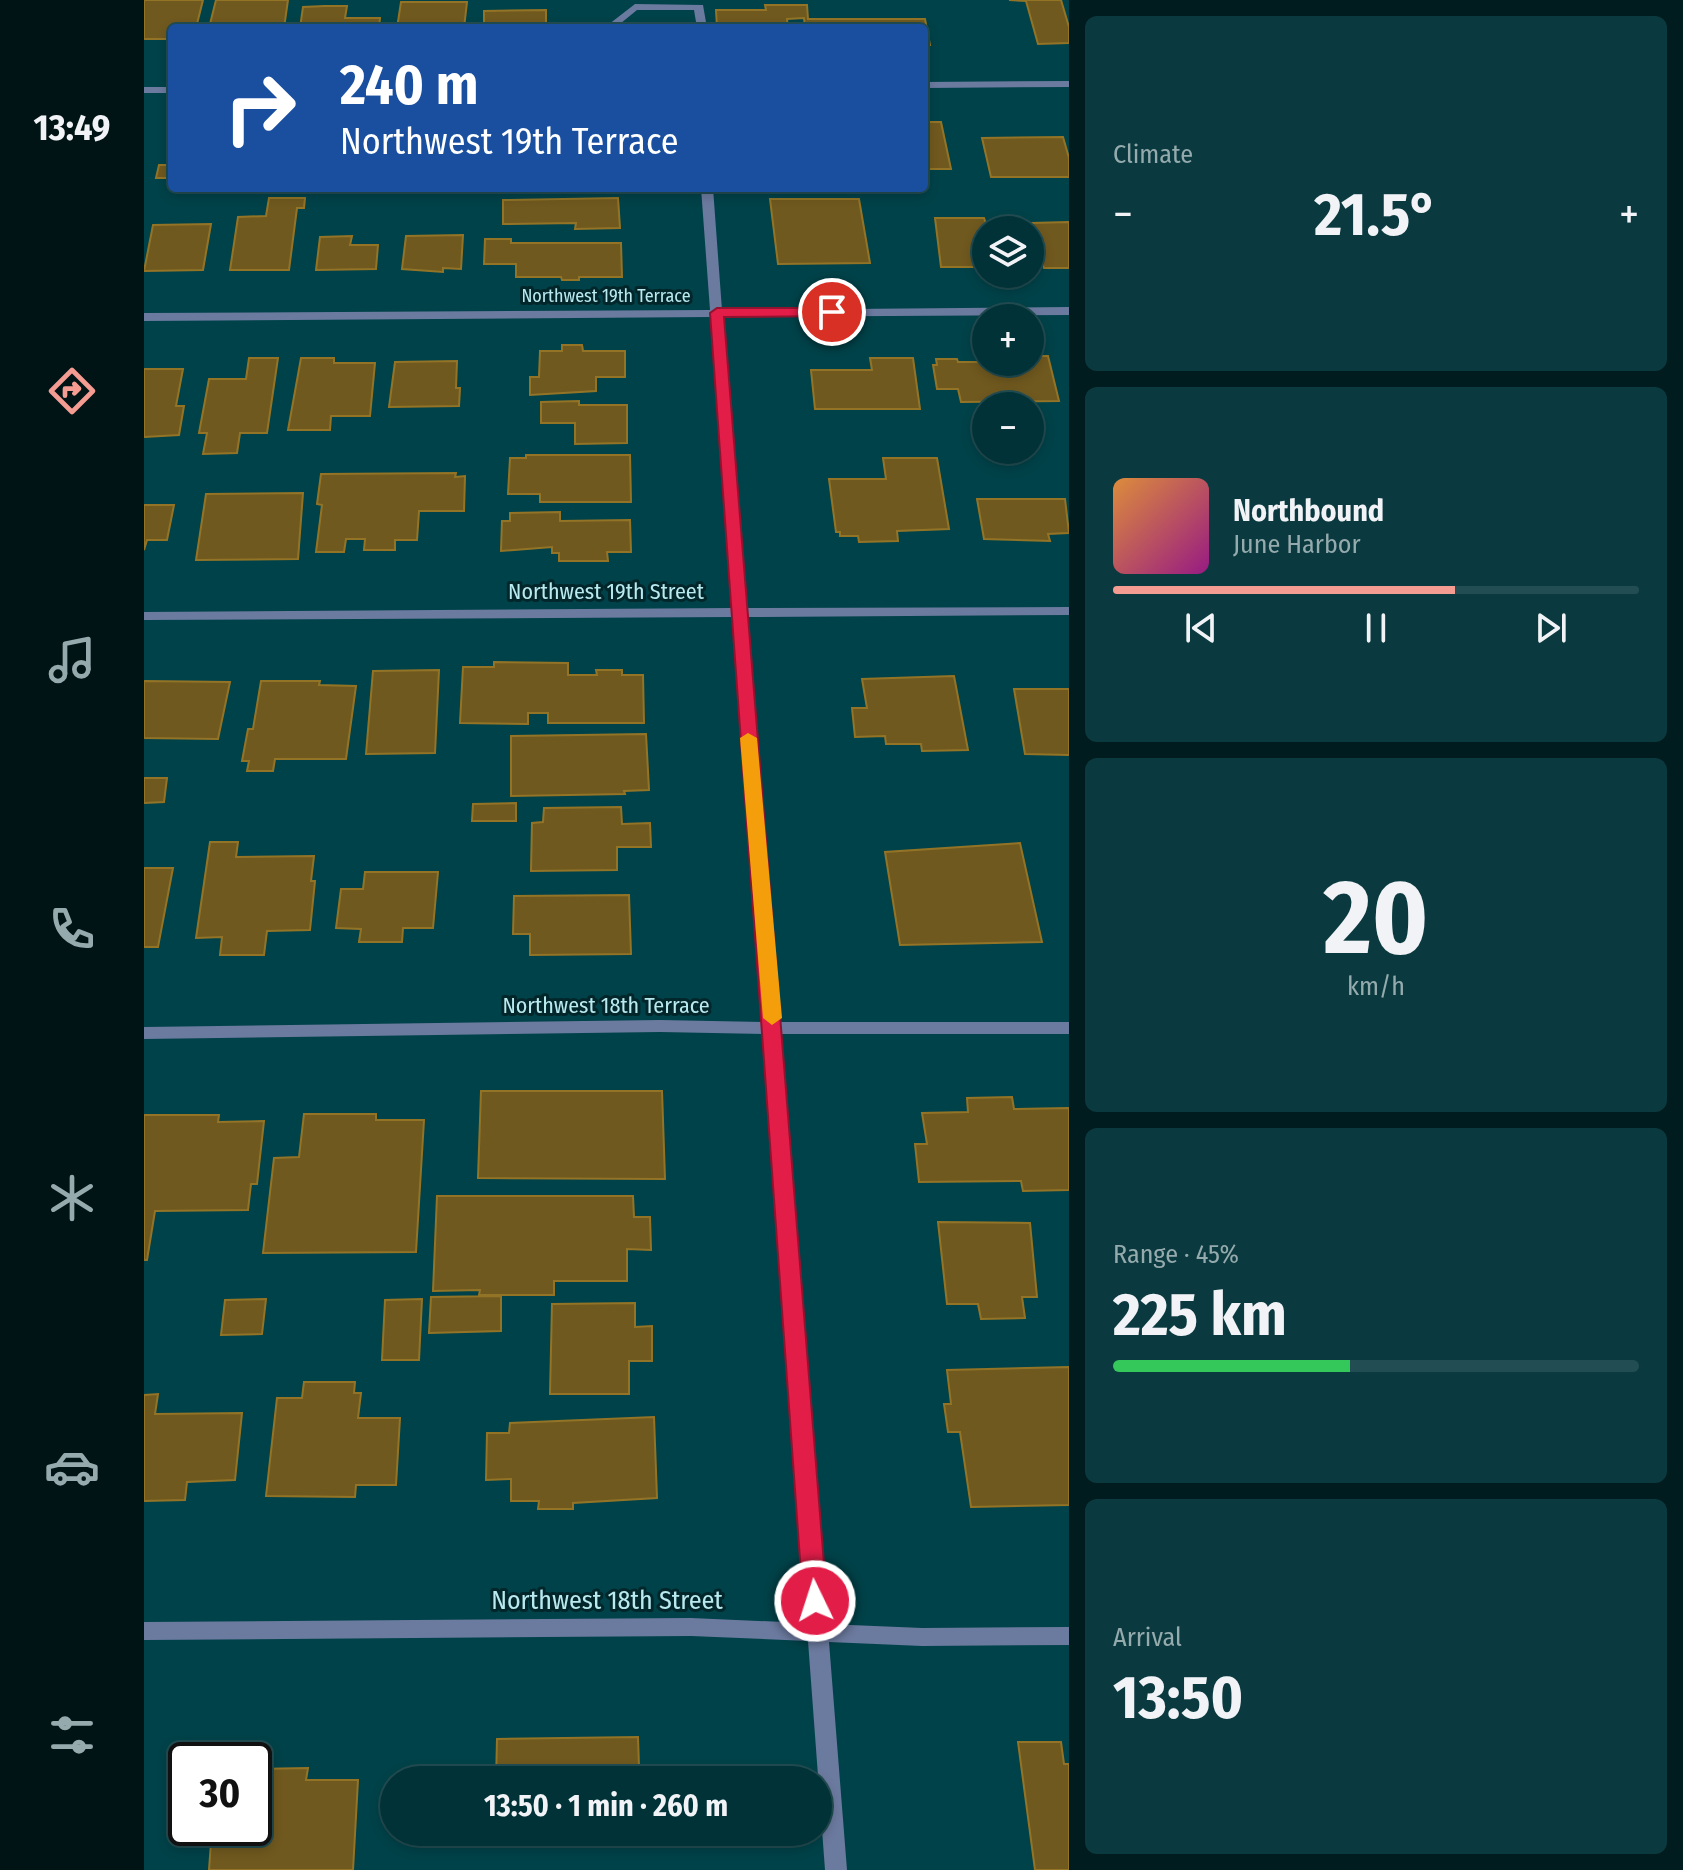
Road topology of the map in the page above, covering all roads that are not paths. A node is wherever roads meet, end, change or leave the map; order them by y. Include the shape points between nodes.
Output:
1 (614, 24) edge
2 (701, 24) edge
3 (1069, 84) edge
4 (928, 85) edge
5 (144, 90) edge
6 (168, 90) edge
7 (707, 192) edge
8 (1069, 311) edge
9 (717, 313) junction
10 (144, 317) edge
11 (1069, 611) edge
12 (737, 613) junction
13 (144, 616) edge
14 (773, 1027) junction
15 (1069, 1028) edge
16 (144, 1033) edge
17 (144, 1631) edge
18 (817, 1633) junction
19 (1069, 1636) edge
20 (836, 1870) edge

1 - 2 street via 635,7 699,7
3 - 4 street
5 - 6 street
7 - 9 street
8 - 9 street, Northwest 19th Terrace
9 - 10 street, Northwest 19th Terrace
9 - 12 street
11 - 12 street, Northwest 19th Street
12 - 13 street, Northwest 19th Street
12 - 14 street
14 - 15 street, Northwest 18th Terrace
14 - 16 street, Northwest 18th Terrace
14 - 18 street
17 - 18 street, Northwest 18th Street via 691,1627
18 - 19 street, Northwest 18th Street
18 - 20 street

